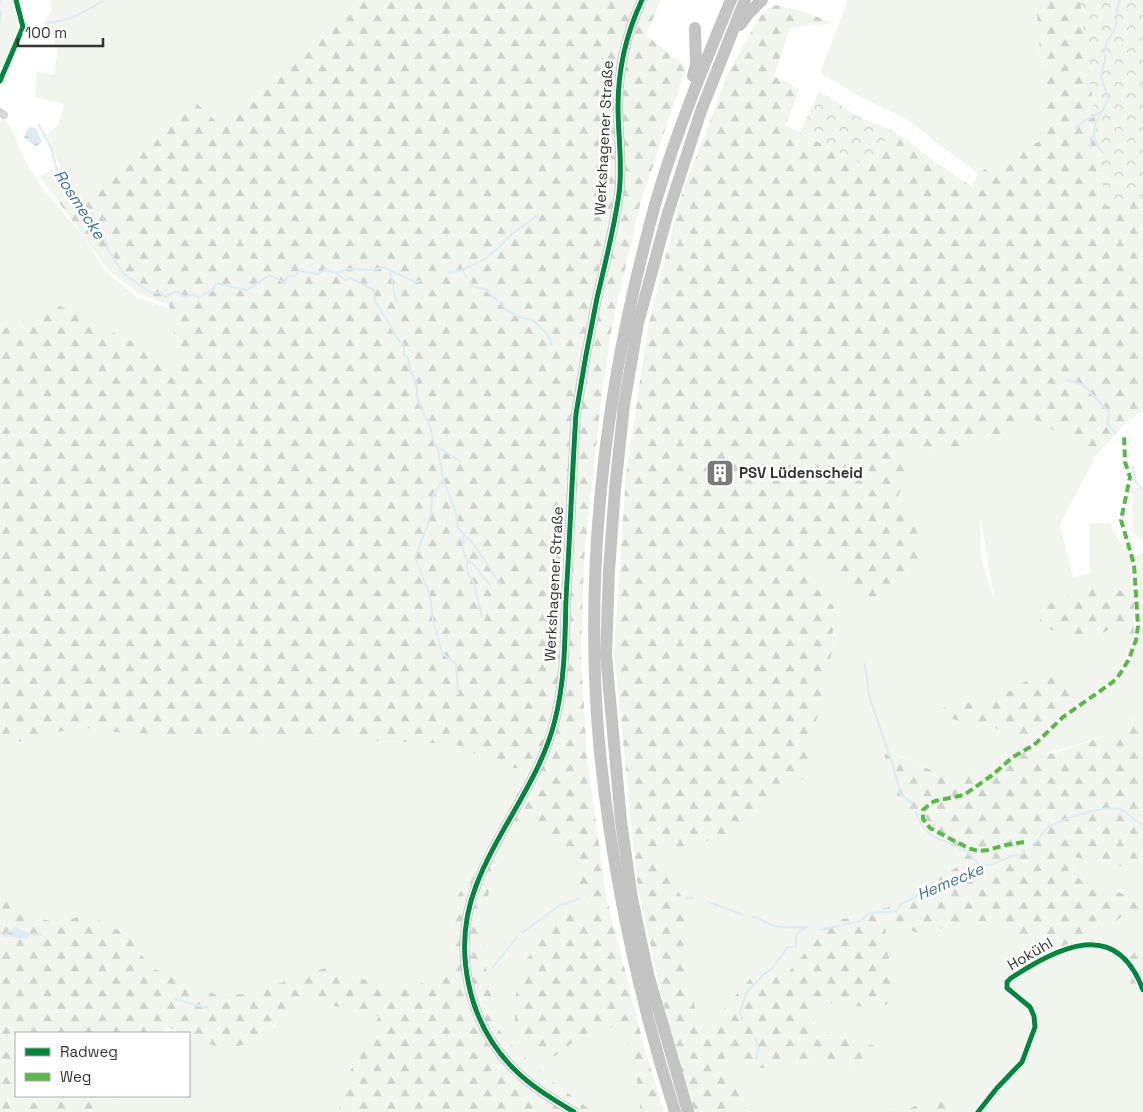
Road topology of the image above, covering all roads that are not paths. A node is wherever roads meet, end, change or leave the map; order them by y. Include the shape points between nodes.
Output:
1 (16, 0) edge
2 (642, 0) edge
3 (731, 0) edge
4 (745, 0) edge
5 (762, 0) edge
6 (695, 28) dead end
7 (719, 62) junction
8 (0, 81) edge
9 (687, 106) junction
10 (1143, 990) edge
11 (574, 1112) edge
12 (675, 1112) edge
13 (688, 1112) edge
14 (978, 1112) edge

1 - 8 street via 23,27
2 - 11 main road, Werkshagener Straße via 626,44 621,71 619,192 576,414 558,706 543,755 475,886 465,941 465,966 472,1000 493,1044 531,1084
3 - 9 highway
4 - 7 highway
5 - 7 highway via 748,14
6 - 9 highway via 696,64
7 - 13 highway via 667,216 638,324 614,489 606,655 620,812 632,898 648,974
9 - 12 highway via 656,200 628,314 611,404 596,573 595,658 600,742 622,904 642,998
10 - 14 street, Hokühl via 1131,966 1120,955 1086,944 1059,951 1011,978 1007,988 1030,1007 1035,1027 1022,1062

